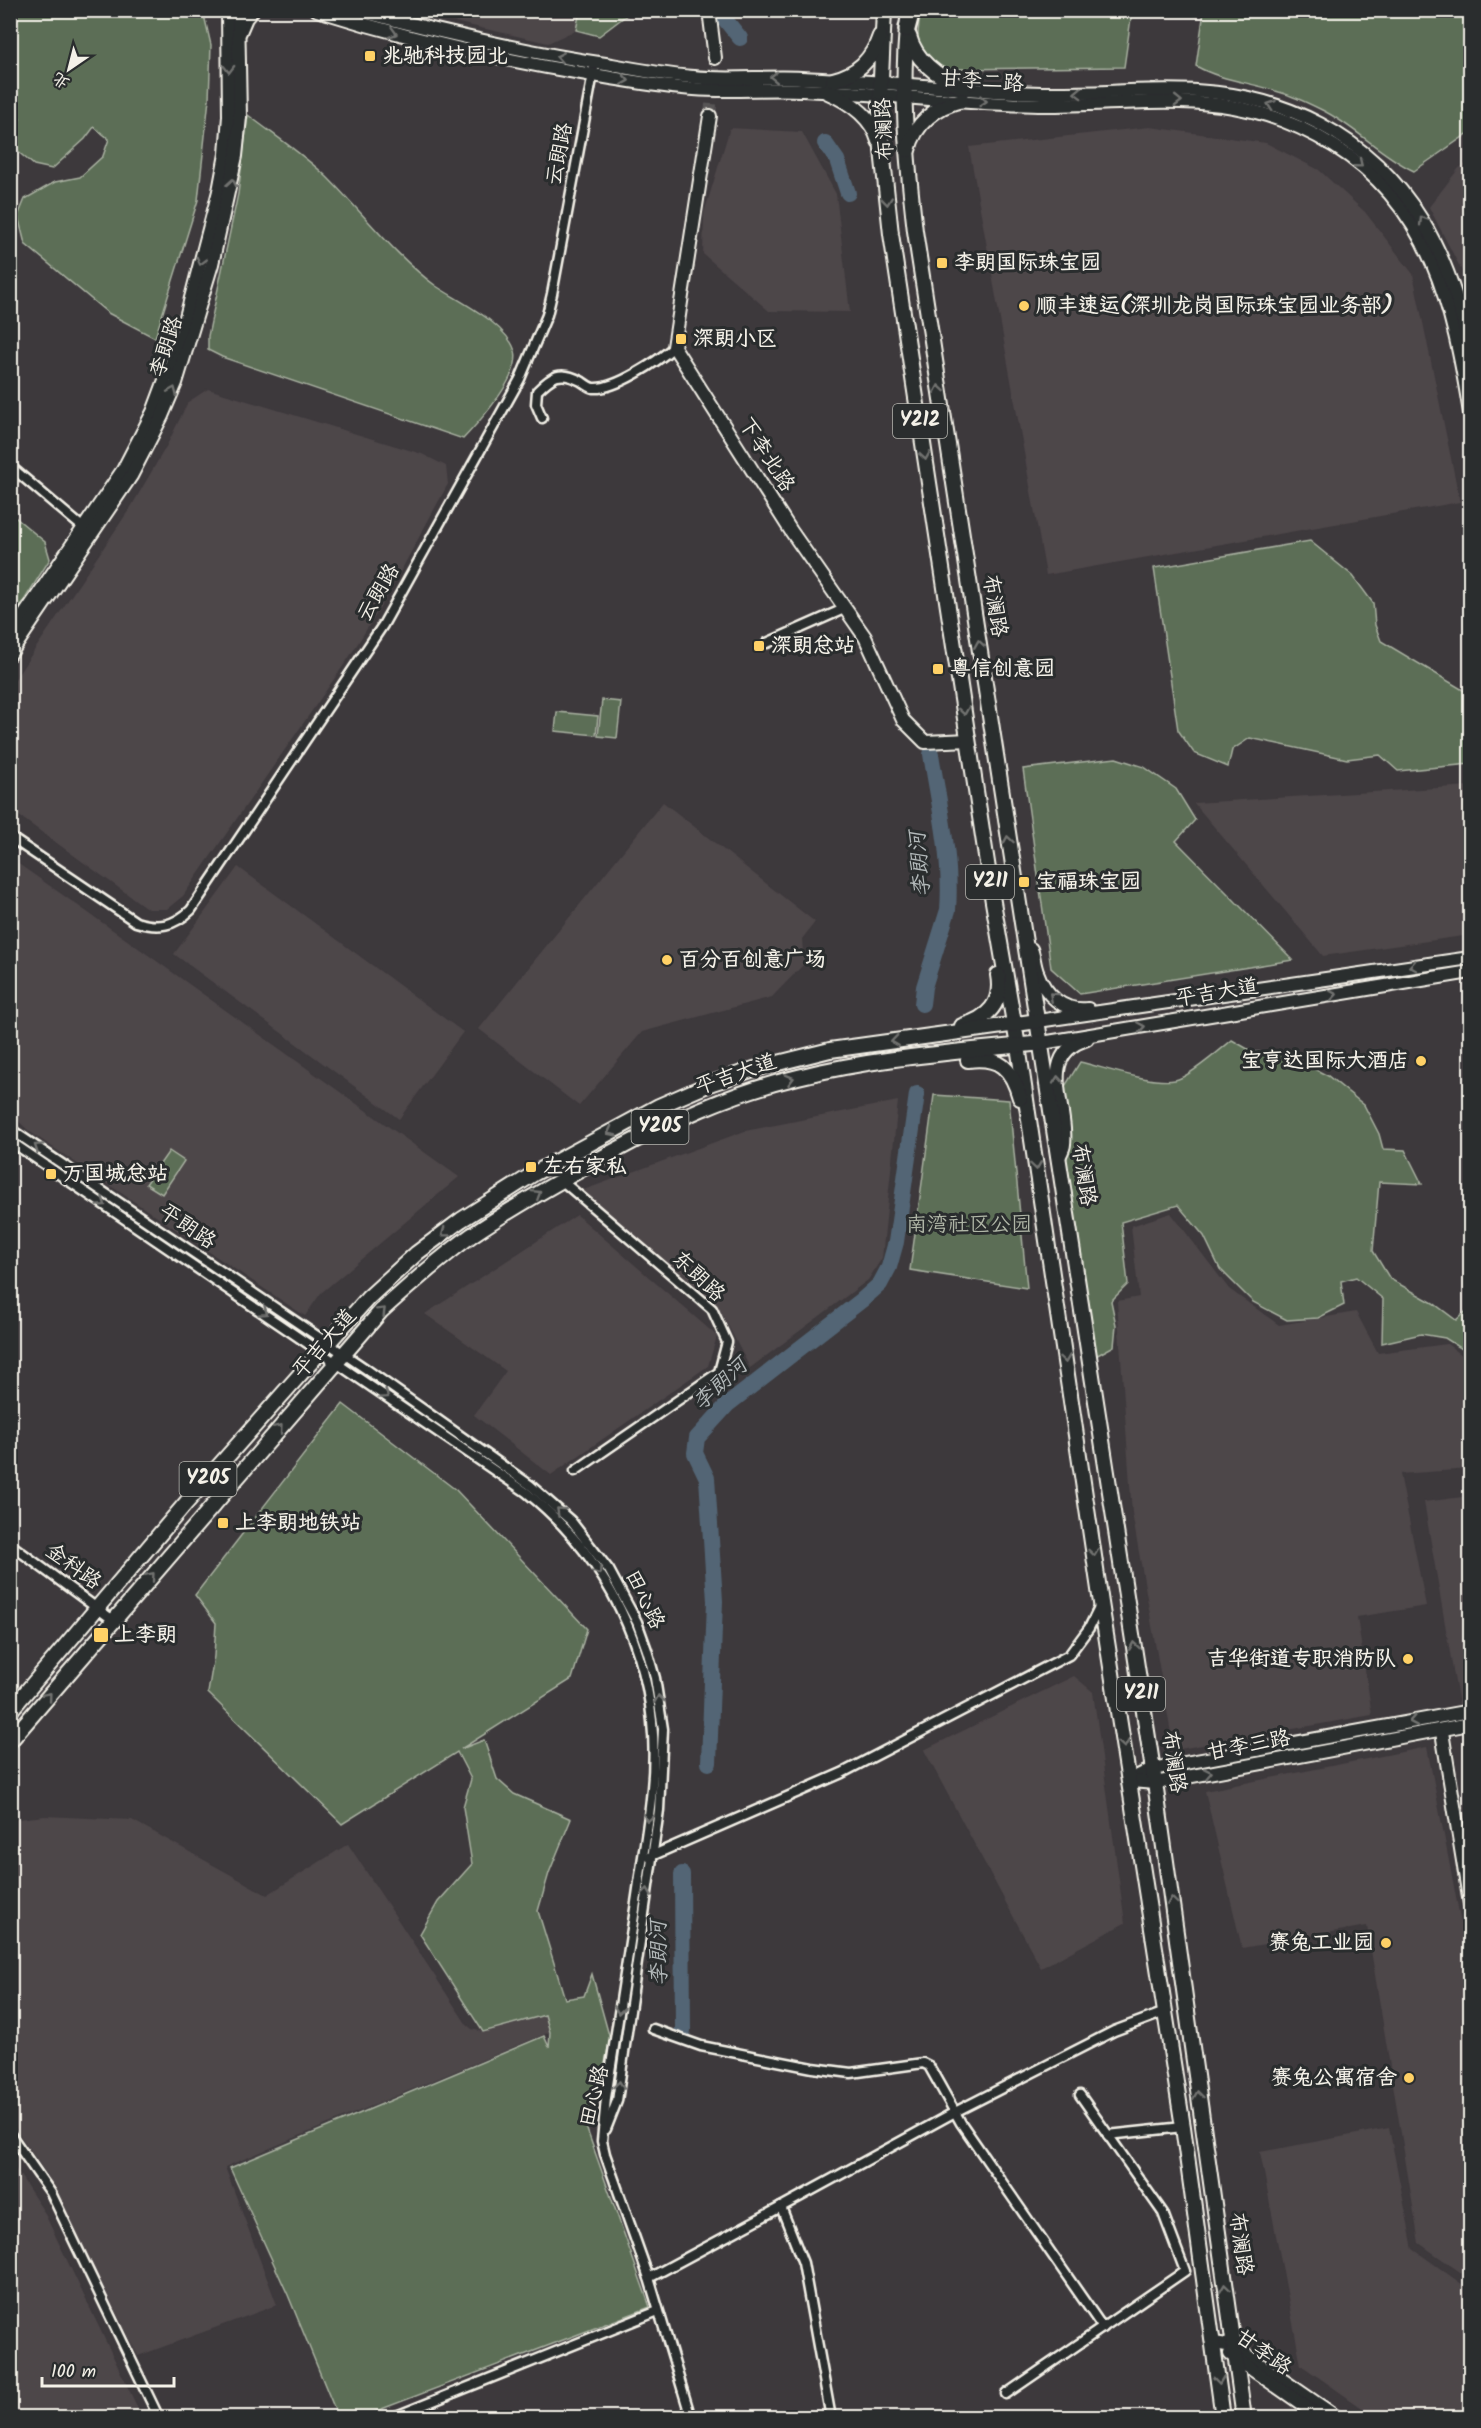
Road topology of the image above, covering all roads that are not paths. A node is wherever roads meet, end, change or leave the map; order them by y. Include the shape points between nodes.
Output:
1 (238, 10) edge
2 (254, 10) edge
3 (317, 10) edge
4 (358, 10) edge
5 (709, 10) edge
6 (884, 10) edge
7 (910, 10) edge
8 (227, 14) edge
9 (883, 28) junction
10 (907, 29) junction
11 (238, 36) junction
12 (716, 58) tunnel mouth
13 (594, 69) junction
14 (829, 86) junction
15 (880, 89) junction
16 (904, 90) junction
17 (963, 94) junction
18 (710, 116) tunnel mouth
19 (882, 150) junction
20 (907, 158) junction
21 (675, 347) junction
22 (1470, 353) edge
23 (1470, 413) edge
24 (542, 418) dead end
25 (10, 466) edge
26 (88, 532) junction
27 (846, 608) junction
28 (10, 636) edge
29 (767, 643) dead end
30 (10, 654) edge
31 (991, 722) joint
32 (969, 740) junction
33 (10, 837) edge
34 (993, 902) junction
35 (1023, 937) junction
36 (1470, 957) edge
37 (1470, 972) edge
38 (1128, 1008) junction
39 (1038, 1021) junction
40 (1015, 1024) junction
41 (1116, 1031) junction
42 (921, 1038) junction
43 (1042, 1043) junction
44 (1018, 1046) junction
45 (913, 1058) junction
46 (1031, 1128) junction
47 (10, 1129) edge
48 (10, 1141) edge
49 (1059, 1157) junction
50 (561, 1180) junction
51 (323, 1347) junction
52 (340, 1358) junction
53 (575, 1471) dead end
54 (10, 1544) edge
55 (1101, 1603) junction
56 (98, 1609) junction
57 (113, 1620) junction
58 (10, 1711) edge
59 (1470, 1711) edge
60 (1470, 1724) edge
61 (1442, 1732) dead end
62 (10, 1741) edge
63 (1152, 1769) junction
64 (1130, 1780) junction
65 (1155, 1783) junction
66 (652, 1855) junction
67 (642, 1859) junction
68 (1470, 1904) edge
69 (1165, 2012) junction
70 (653, 2029) dead end
71 (1080, 2095) dead end
72 (955, 2112) junction
73 (1182, 2127) junction
74 (10, 2134) edge
75 (1108, 2135) junction
76 (602, 2141) junction
77 (781, 2207) junction
78 (650, 2278) junction
79 (658, 2311) junction
80 (1103, 2328) junction
81 (1214, 2343) junction
82 (1234, 2351) junction
83 (1006, 2394) dead end
84 (159, 2418) edge
85 (391, 2418) edge
86 (691, 2418) edge
87 (831, 2418) edge
88 (1223, 2418) edge
89 (1244, 2418) edge
90 (1322, 2418) edge
91 (1338, 2418) edge

1 - 11 street, 李朗路
2 - 11 street
3 -> 13 street, 甘李二路 via 407,38 512,61
13 -> 4 street, 甘李二路
5 - 12 street
6 - 9 main road, 布澜路 / Y212
7 - 10 highway
8 -> 26 street, 李朗路 via 226,154 182,336 140,440
9 - 14 main road via 863,65
9 - 15 main road, 布澜路 / Y212
10 - 16 main road, 布澜路 / Y212
10 - 17 main road via 910,42 927,66
26 -> 11 street, 李朗路 via 114,504 147,448 191,338 236,156 240,117
13 - 14 street, 甘李二路 via 692,89
13 - 33 street, 云朗路 via 547,315 520,379 383,625 191,910 166,926 136,922
14 - 15 street, 甘李二路
14 - 19 main road via 863,114
15 - 16 street, 甘李二路
15 - 19 main road, 布澜路 / Y212
16 - 17 street, 甘李二路
16 - 20 main road, 布澜路 / Y212
17 - 20 main road via 925,119 910,144
22 -> 17 street, 甘李二路 via 1445,262 1418,212 1385,172 1319,123 1265,102 1204,90
17 -> 23 street, 甘李二路 via 1036,105 1202,101 1261,113 1337,148 1377,180 1424,243 1452,318
18 - 21 street
19 -> 32 main road, 布澜路 / Y212 via 891,234
31 -> 20 main road, 布澜路 / Y212
21 - 24 street via 657,362 603,386 592,388 564,375 553,376 537,391 536,404
21 - 27 street, 下李北路
25 - 26 street
26 - 28 street, 李朗路
26 - 30 street, 李朗路
27 - 29 street
27 - 32 street, 下李北路 via 866,637 896,707 913,732 925,742
35 -> 31 main road, 布澜路 / Y211
32 - 34 main road, 布澜路 / Y211
34 - 40 main road, 布澜路 / Y211
34 - 42 main road via 990,914 998,999 991,1011 973,1023
38 -> 35 street via 1080,1010 1053,999 1043,986 1033,951
35 - 39 main road, 布澜路 / Y211
36 -> 38 street, 平吉大道
41 -> 37 street, 平吉大道
38 - 39 street, 平吉大道
39 - 40 main road, 平吉大道 / Y205
39 - 43 main road, 布澜路 / Y211
40 - 42 main road, 平吉大道 / Y205
40 - 44 main road, 布澜路 / Y211
41 - 43 street, 平吉大道
49 -> 41 street via 1064,1145 1058,1066 1083,1041
42 -> 51 main road, 平吉大道 / Y205 via 793,1058 712,1083 659,1106 535,1173 462,1220 417,1253
43 - 44 main road, 平吉大道 / Y205
43 - 49 main road, 布澜路 / Y211
44 - 45 main road, 平吉大道 / Y205
44 - 46 main road, 布澜路 / Y211
45 - 46 main road via 937,1064 988,1059 1004,1066 1017,1086
50 -> 45 main road, 平吉大道 / Y205 via 668,1123 719,1101 825,1070
46 -> 55 main road, 布澜路 / Y211
51 -> 47 street, 平朗路
48 -> 51 street, 平朗路
63 -> 49 main road, 布澜路 / Y211
52 -> 50 main road, 平吉大道 / Y205 via 381,1311 429,1268 472,1235
50 - 53 street, 东朗路 via 712,1309 727,1342 719,1372
51 - 52 street, 平朗路
51 - 56 main road, 平吉大道 / Y205
57 -> 52 main road, 平吉大道 / Y205
66 -> 52 street, 田心路 via 663,1761 660,1704 637,1622 614,1577 591,1544 550,1501
52 -> 67 street, 田心路 via 545,1508 565,1527 615,1596 639,1655 651,1707 652,1787
54 - 56 street, 金科路
55 -> 64 main road, 布澜路 / Y211
55 - 66 street via 1089,1628 1069,1654 842,1773
56 - 57 street, 金科路
56 - 58 main road, 平吉大道 / Y205
62 -> 57 main road, 平吉大道 / Y205
59 -> 63 street, 甘李三路
65 -> 60 street, 甘李三路
61 - 68 street
63 - 64 street, 甘李三路
63 - 65 main road, 布澜路 / Y211
64 - 65 street, 甘李三路
64 - 69 main road, 布澜路 / Y211
82 -> 65 main road, 布澜路 / Y211
66 - 67 street
76 -> 66 street, 田心路 via 617,2101
67 -> 76 street, 田心路
69 - 72 street via 1114,2031
69 - 73 main road, 布澜路 / Y211
70 - 72 street via 701,2046 851,2073 923,2063 929,2066
71 - 75 street
72 - 77 street
72 - 80 street
73 - 75 street
73 - 81 main road, 布澜路 / Y211
74 - 84 street via 51,2193
75 - 80 street via 1163,2213 1185,2271
76 - 78 street
77 - 78 street
77 - 87 street via 803,2263
78 - 79 street
79 - 85 street
79 - 86 street
80 - 83 street
81 - 82 street, 甘李路
81 -> 88 main road, 布澜路
82 - 89 main road, 布澜路
82 - 90 street, 甘李路
82 - 91 street, 甘李路

